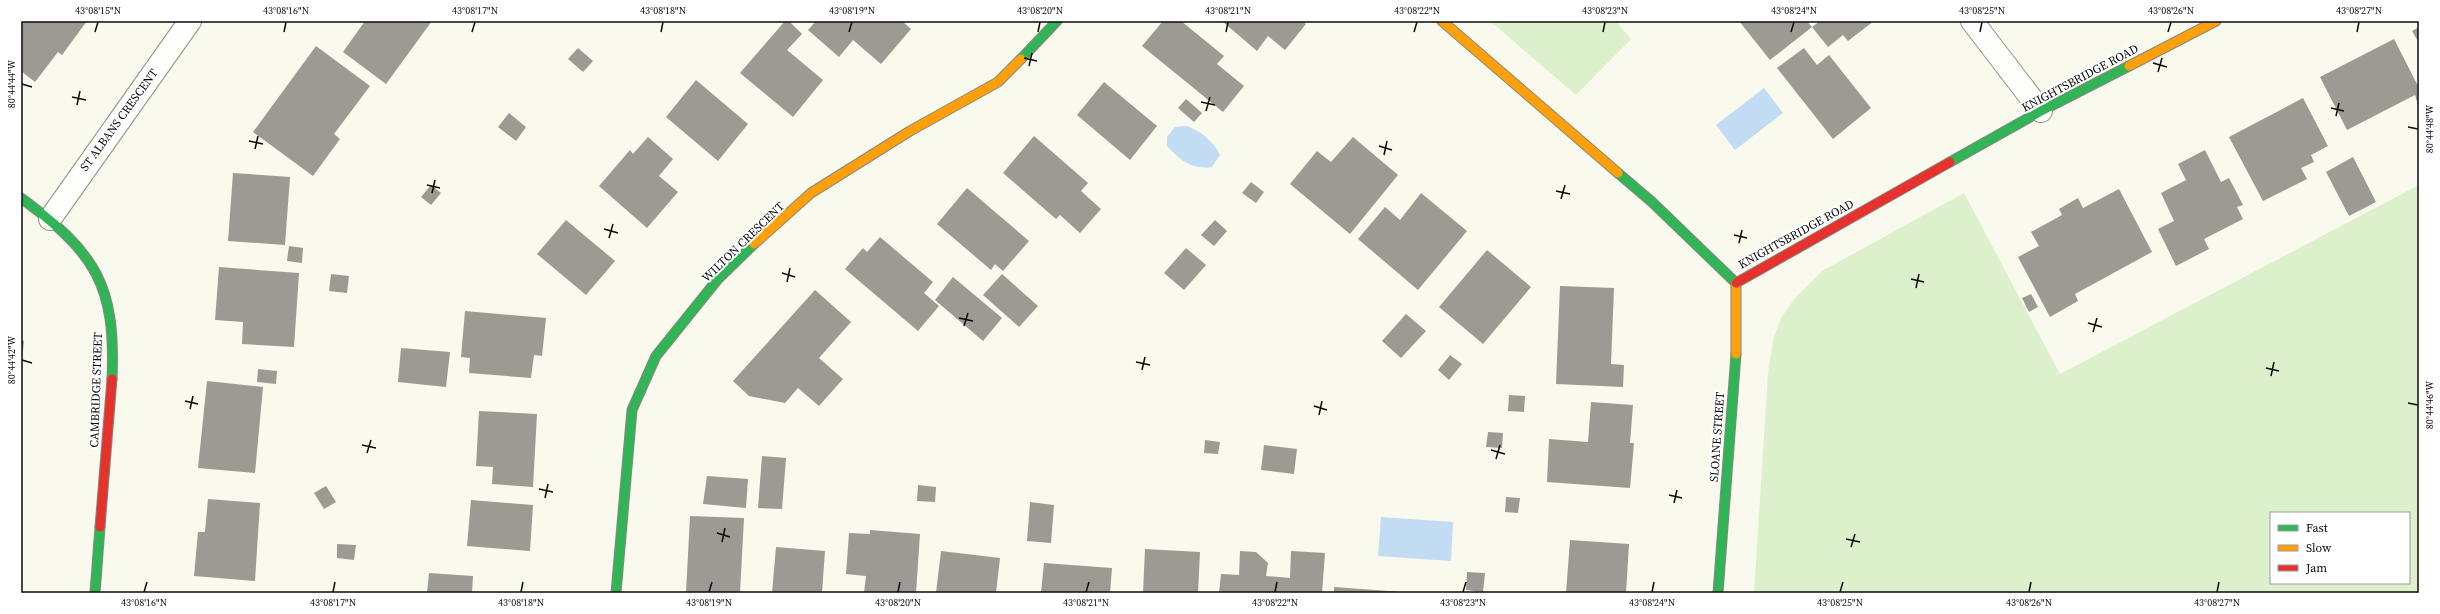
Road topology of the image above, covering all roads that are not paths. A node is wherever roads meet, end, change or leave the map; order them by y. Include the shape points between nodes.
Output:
1 (190, 21) edge
2 (1057, 21) edge
3 (1442, 21) edge
4 (1972, 21) edge
5 (2216, 21) edge
6 (2041, 111) junction
7 (21, 198) edge
8 (50, 219) junction
9 (1736, 283) junction
10 (95, 593) edge
11 (616, 593) edge
12 (1718, 593) edge

1 - 8 street, ST ALBANS CRESCENT
2 - 11 street, WILTON CRESCENT via 998,82 910,131 812,193 718,279 656,356 632,410
3 - 9 street, KNIGHTSBRIDGE ROAD via 1652,202
4 - 6 street
5 - 6 street, KNIGHTSBRIDGE ROAD
6 - 9 street, KNIGHTSBRIDGE ROAD
7 - 8 street, CAMBRIDGE STREET
8 - 10 street, CAMBRIDGE STREET via 78,245 98,274 111,329 112,351
9 - 12 street, SLOANE STREET via 1736,348

